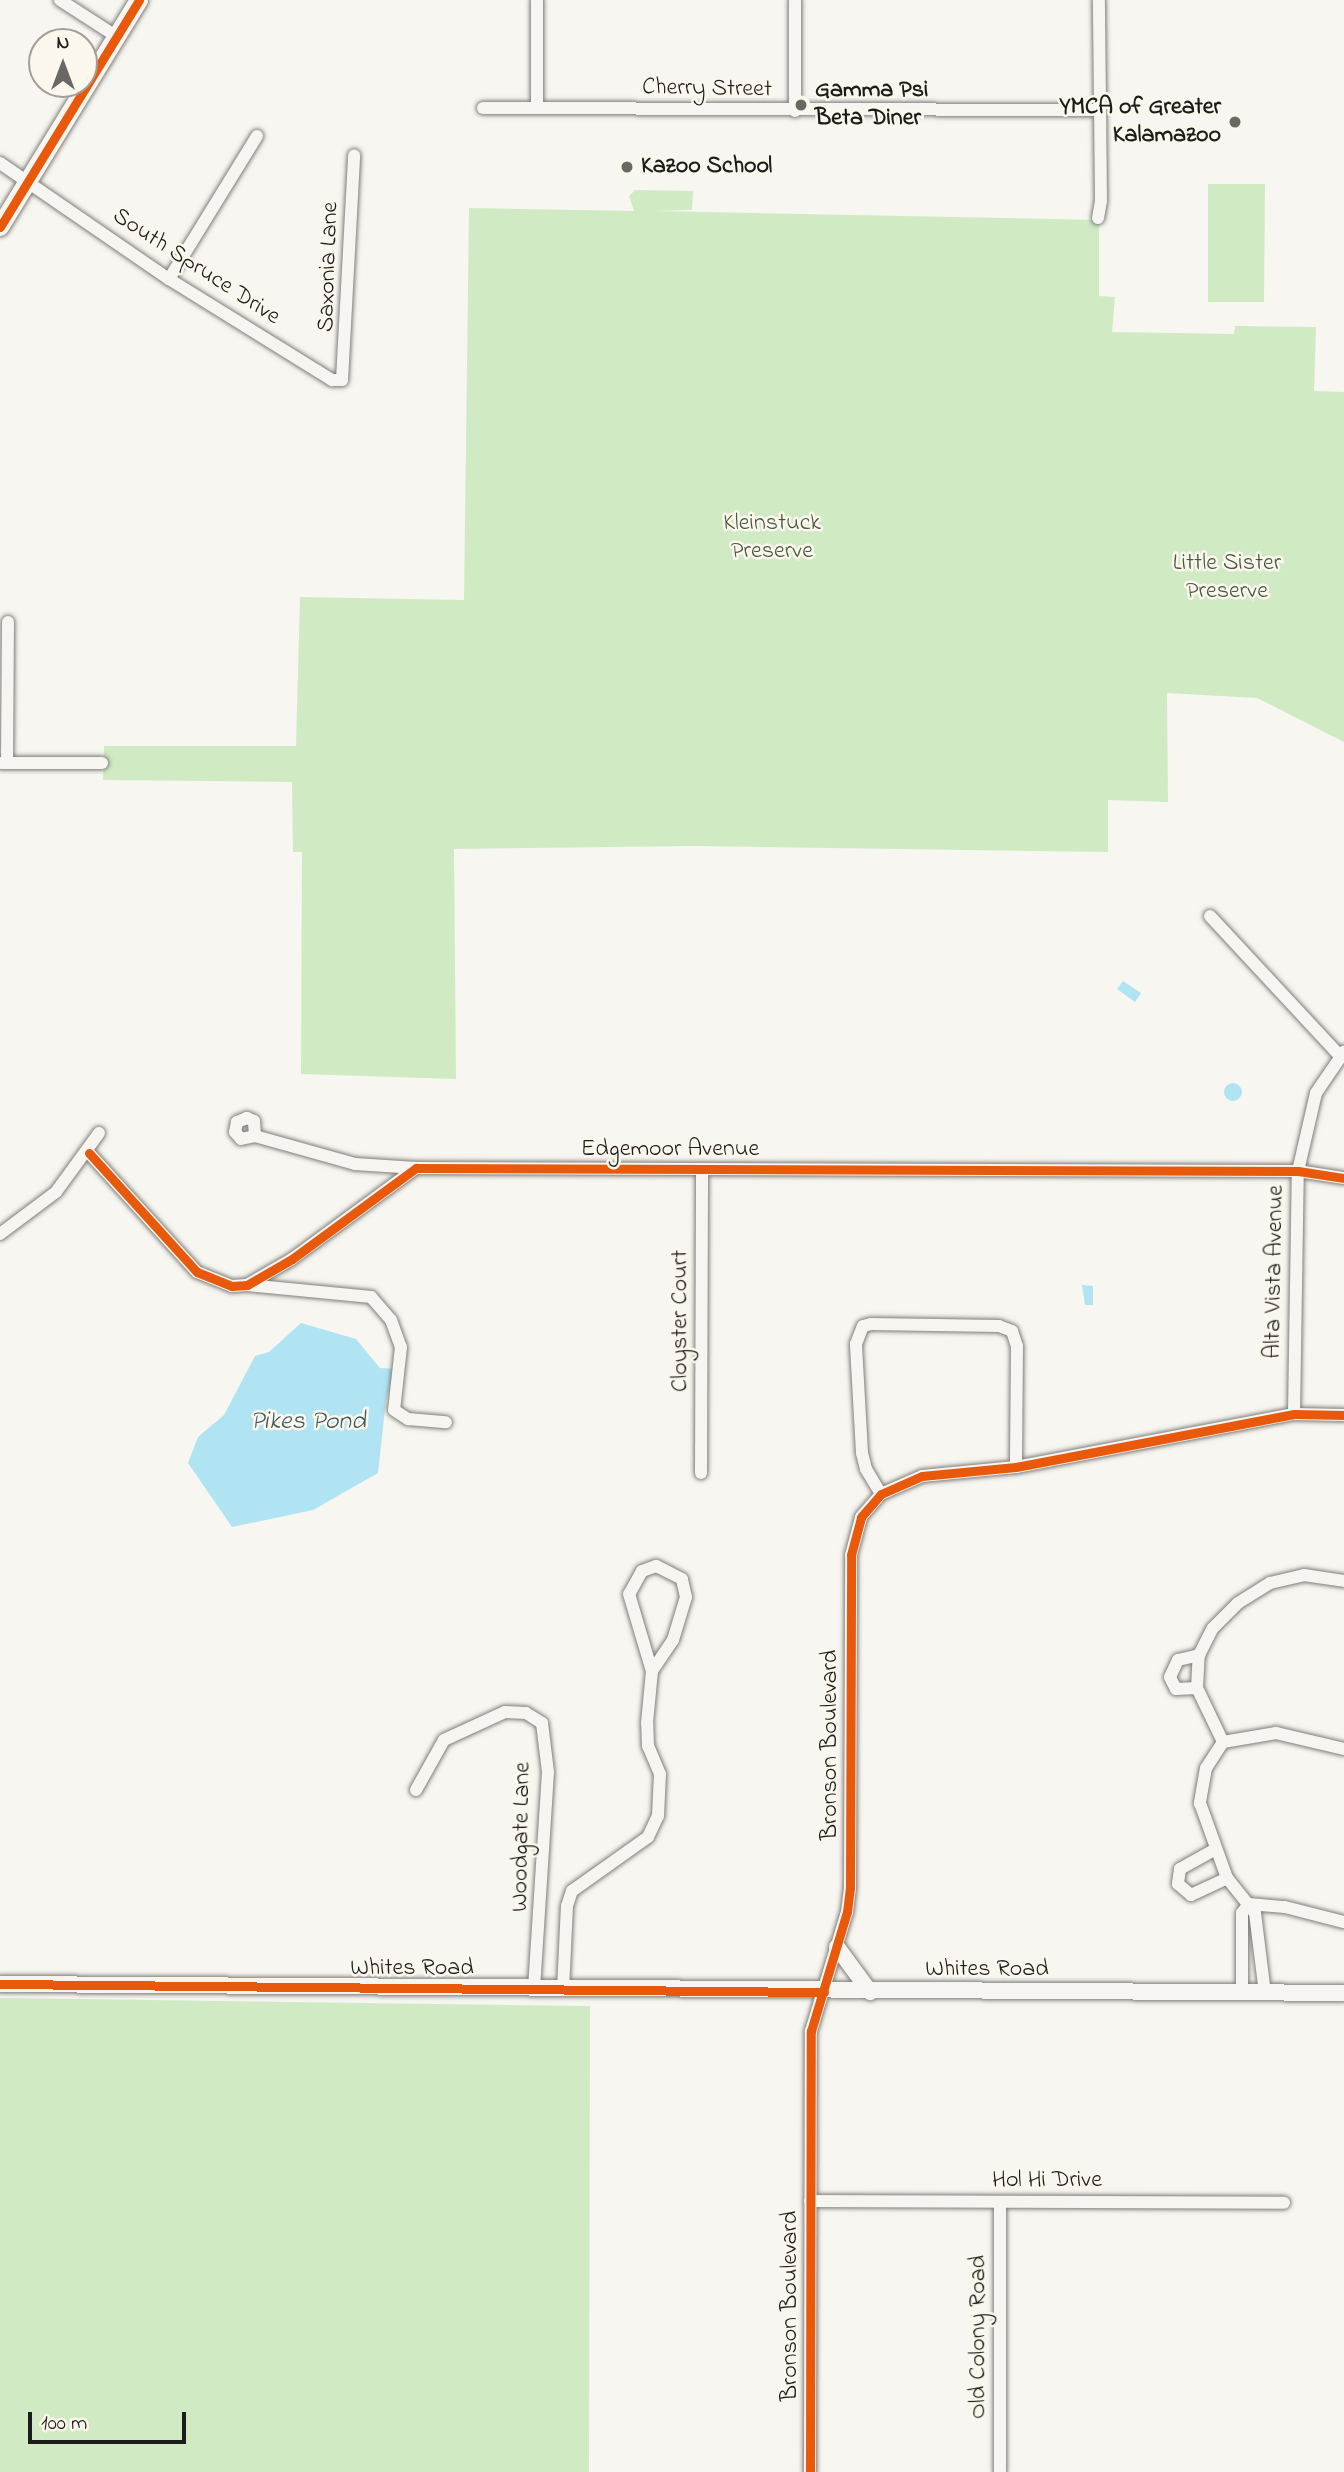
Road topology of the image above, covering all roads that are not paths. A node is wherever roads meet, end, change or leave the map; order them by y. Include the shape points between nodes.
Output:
1 (61, 0) edge
2 (139, 0) edge
3 (537, 0) edge
4 (795, 0) edge
5 (1099, 0) edge
6 (119, 38) junction
7 (483, 108) dead end
8 (537, 108) junction
9 (1099, 110) junction
10 (795, 111) junction
11 (257, 136) dead end
12 (354, 155) dead end
13 (0, 163) edge
14 (30, 181) junction
15 (1098, 218) dead end
16 (0, 227) edge
17 (169, 279) junction
18 (342, 380) joint
19 (8, 622) dead end
20 (4, 763) edge
21 (102, 763) dead end
22 (1210, 916) dead end
23 (1342, 1054) edge
24 (99, 1133) dead end
25 (255, 1136) dead end
26 (89, 1153) junction
27 (416, 1168) junction
28 (702, 1169) junction
29 (1298, 1171) junction
30 (1344, 1178) edge
31 (0, 1234) edge
32 (247, 1286) junction
33 (1294, 1414) junction
34 (1344, 1416) edge
35 (446, 1422) dead end
36 (1016, 1467) junction
37 (701, 1473) dead end
38 (881, 1494) junction
39 (1344, 1581) edge
40 (1199, 1655) junction
41 (652, 1671) junction
42 (1196, 1688) junction
43 (1223, 1742) junction
44 (1344, 1749) edge
45 (416, 1790) dead end
46 (1214, 1850) junction
47 (1227, 1878) junction
48 (1249, 1904) junction
49 (1344, 1923) edge
50 (838, 1947) junction
51 (0, 1984) edge
52 (534, 1990) junction
53 (563, 1990) junction
54 (824, 1992) junction
55 (870, 1992) junction
56 (1242, 1993) junction
57 (1265, 1993) junction
58 (1344, 1993) edge
59 (810, 2201) junction
60 (1000, 2202) junction
61 (1284, 2203) dead end
62 (810, 2472) edge
63 (1000, 2472) edge

1 - 6 street
2 - 6 main road
3 - 8 street
4 - 10 street
5 - 9 street
6 - 14 main road
7 - 8 street, Cherry Street
8 - 10 street, Cherry Street
9 - 10 street, Cherry Street
9 - 15 street
11 - 17 street
12 - 18 street, Saxonia Lane
13 - 14 street, South Spruce Drive
14 - 16 main road
14 - 17 street, South Spruce Drive
17 - 18 street, South Spruce Drive via 332,380
19 - 20 street
20 - 21 street
22 - 23 street
23 - 29 street, Alta Vista Avenue via 1316,1093
24 - 26 street
25 - 27 street, Edgemoor Avenue via 355,1164
26 - 31 street via 40,1207
26 - 32 street via 197,1272 221,1284
27 - 28 street, Edgemoor Avenue
27 - 32 street via 292,1259
28 - 29 street, Edgemoor Avenue
28 - 37 street, Cloyster Court
29 - 30 street, Edgemoor Avenue
29 - 33 street, Alta Vista Avenue
32 - 35 street via 372,1297 391,1321 401,1347 394,1410 408,1419
33 - 34 street, Bronson Boulevard
33 - 36 street, Bronson Boulevard
36 - 38 street, Bronson Boulevard via 922,1476
36 - 38 street via 1017,1346 1012,1331 999,1326 871,1324 859,1332 856,1344 862,1453
38 - 50 street, Bronson Boulevard via 861,1517 851,1555 850,1888
39 - 40 street via 1304,1575 1258,1589 1221,1620
40 - 42 street
40 - 42 street via 1178,1660 1170,1677 1176,1689
41 - 41 street, Woodgate Lane via 673,1640 686,1597 682,1578 656,1566 642,1571 629,1594
41 - 53 street, Woodgate Lane via 647,1723 648,1746 660,1774 658,1816 648,1837 572,1891 566,1906
42 - 43 street
43 - 44 street via 1276,1733
43 - 46 street via 1206,1768 1201,1791
45 - 52 street, Woodgate Lane via 444,1740 505,1712 527,1713 542,1723 548,1772
46 - 47 street
46 - 47 street via 1180,1869 1178,1884 1192,1895
47 - 48 street
48 - 49 street via 1285,1907
48 - 56 street via 1242,1913
48 - 57 street via 1257,1923
50 - 54 street, Bronson Boulevard
50 - 55 street
51 - 52 street, Whites Road
52 - 53 street, Whites Road
53 - 54 street, Whites Road
54 - 55 street, Whites Road
54 - 59 street, Bronson Boulevard via 811,2031
55 - 56 street, Whites Road
56 - 57 street, Whites Road
57 - 58 street, Whites Road
59 - 60 street, Hol Hi Drive
59 - 62 street, Bronson Boulevard
60 - 61 street, Hol Hi Drive
60 - 63 street, Old Colony Road

